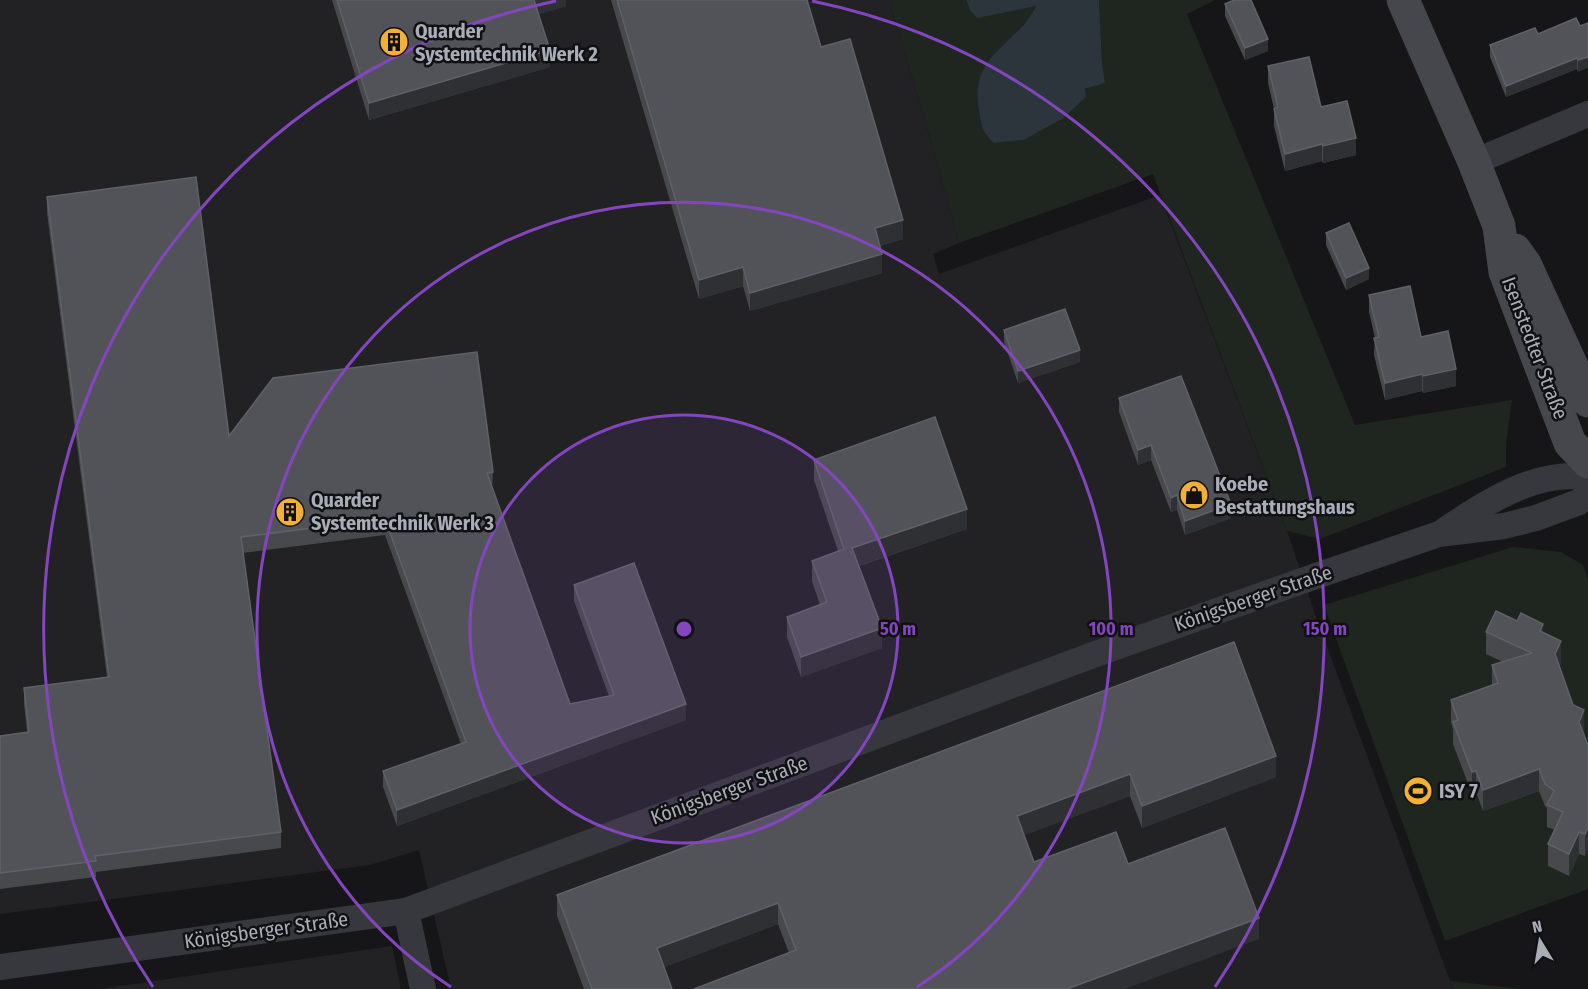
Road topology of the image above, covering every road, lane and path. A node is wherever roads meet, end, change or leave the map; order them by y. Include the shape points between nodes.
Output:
1 (1403, 0) edge
2 (1588, 114) edge
3 (1474, 162) junction
4 (1499, 226) junction
5 (1588, 401) edge
6 (1588, 462) edge
7 (1588, 477) edge
8 (1588, 494) edge
9 (1439, 534) junction
10 (406, 911) junction
11 (0, 967) edge
12 (423, 989) edge

1 - 3 street, Isenstedter Straße
2 - 3 street
3 - 4 street, Isenstedter Straße
4 - 5 street, Isenstedter Straße via 1525,264
4 - 6 street, Isenstedter Straße via 1505,272 1570,443
7 - 9 street, Königsberger Straße via 1567,474 1524,486 1493,498
8 - 9 street, Königsberger Straße via 1579,502 1536,518
9 - 10 street, Königsberger Straße via 1093,655
10 - 11 street, Königsberger Straße
10 - 12 street

